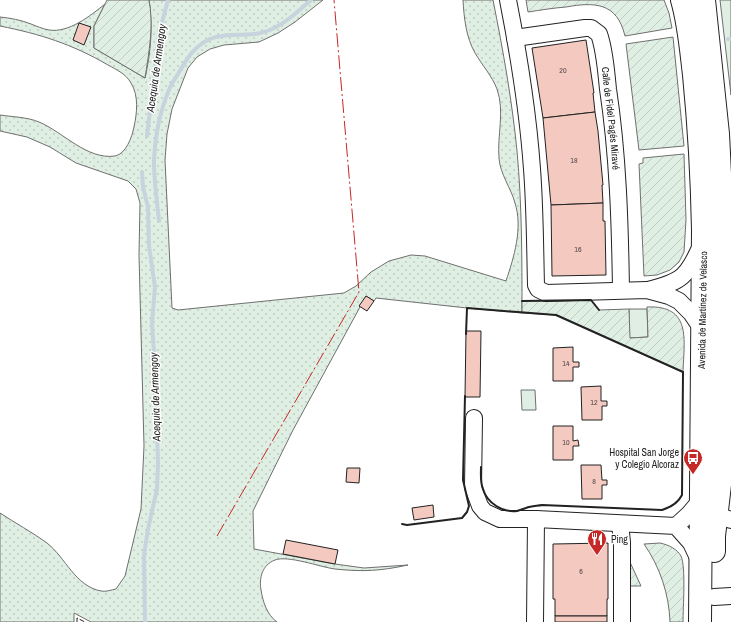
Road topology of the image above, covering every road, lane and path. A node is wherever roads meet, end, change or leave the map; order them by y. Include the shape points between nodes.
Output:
1 (508, 0) edge
2 (682, 0) edge
3 (704, 0) edge
4 (515, 38) junction
5 (703, 242) junction
6 (726, 260) edge
7 (621, 290) junction
8 (646, 290) junction
9 (731, 314) edge
10 (711, 331) junction
11 (474, 418) dead end
12 (721, 517) edge
13 (536, 519) junction
14 (620, 524) junction
15 (676, 526) junction
16 (700, 565) junction
17 (722, 596) edge
18 (535, 622) edge
19 (622, 622) edge
20 (700, 622) edge
21 (714, 622) edge

1 - 4 street
2 - 5 highway, Avenida de Martínez de Velasco via 687,17 697,104
3 - 6 highway, Avenida de Martínez de Velasco via 719,141
4 - 7 street via 532,169 536,285 546,293
4 - 7 street, Calle de Fidel Pagés Miravé via 585,28 591,28 599,34 610,98 616,156
5 - 8 street via 691,265 680,278
5 - 10 highway, Avenida de Martínez de Velasco
6 - 10 highway, Avenida de Martínez de Velasco
7 - 8 street
8 - 10 street via 679,302
9 - 10 street
10 - 12 highway, Avenida de Martínez de Velasco via 721,476
11 - 13 street via 473,487 480,506 485,512 500,519
12 - 15 street via 689,514
12 - 16 highway, Avenida de Martínez de Velasco
12 - 17 highway, Avenida de Martínez de Velasco via 714,536
13 - 14 street
13 - 18 street
14 - 15 street
14 - 19 street
15 - 16 street via 691,543
16 - 20 highway, Avenida de Martínez de Velasco
17 - 21 highway, Avenida de Martínez de Velasco

